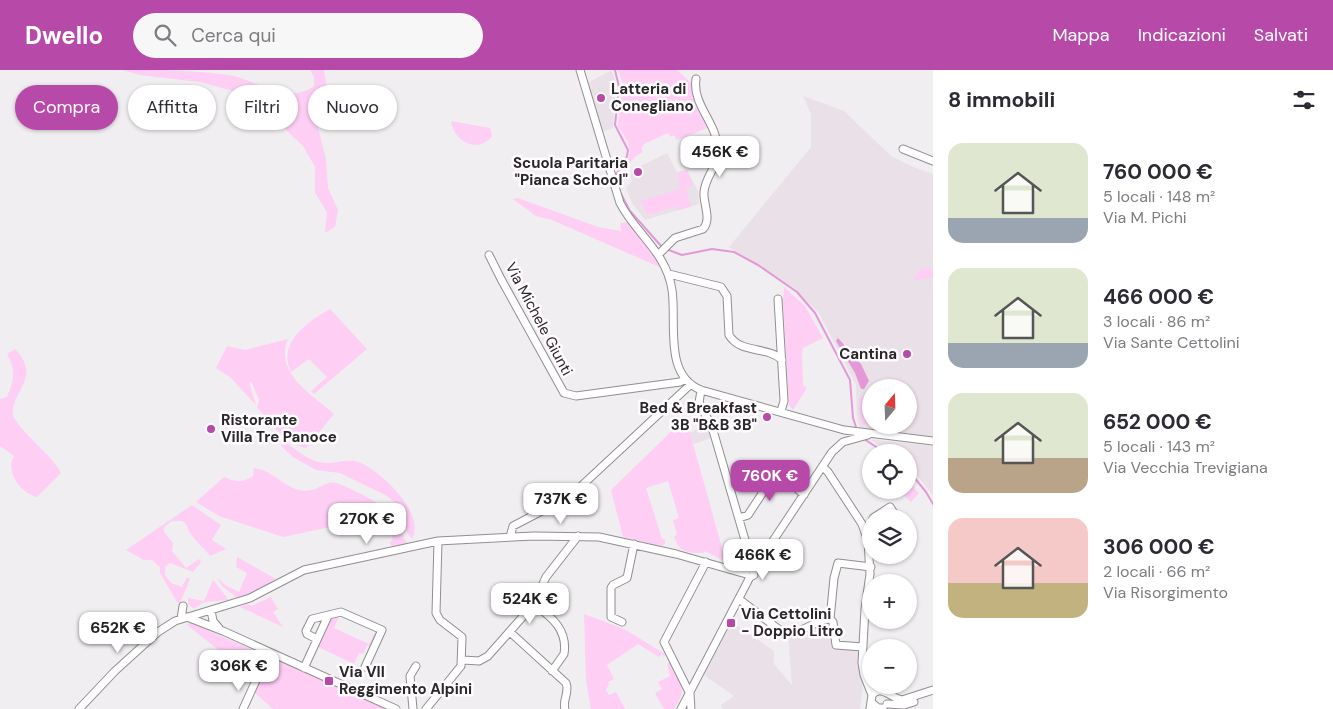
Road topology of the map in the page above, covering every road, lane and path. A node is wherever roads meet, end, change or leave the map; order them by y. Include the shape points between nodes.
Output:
1 (580, 70) edge
2 (696, 79) dead end
3 (903, 149) dead end
4 (933, 161) edge
5 (662, 250) junction
6 (489, 255) dead end
7 (669, 274) junction
8 (778, 299) dead end
9 (782, 360) junction
10 (688, 382) junction
11 (701, 390) junction
12 (781, 411) junction
13 (845, 432) junction
14 (862, 433) edge
15 (874, 434) joint
16 (848, 439) junction
17 (933, 441) edge
18 (831, 454) junction
19 (823, 467) junction
20 (836, 482) junction
21 (804, 495) junction
22 (739, 518) junction
23 (862, 524) edge
24 (578, 536) junction
25 (507, 537) junction
26 (438, 541) junction
27 (634, 544) junction
28 (763, 558) junction
29 (750, 560) junction
30 (706, 562) junction
31 (870, 564) edge
32 (870, 567) junction
33 (750, 573) junction
34 (739, 600) junction
35 (534, 604) junction
36 (183, 606) dead end
37 (208, 610) junction
38 (328, 616) junction
39 (184, 618) junction
40 (830, 619) junction
41 (622, 622) dead end
42 (206, 624) junction
43 (224, 631) junction
44 (510, 632) junction
45 (317, 638) junction
46 (864, 639) edge
47 (862, 647) edge
48 (269, 652) junction
49 (463, 660) junction
50 (416, 666) dead end
51 (365, 667) dead end
52 (304, 668) junction
53 (552, 671) junction
54 (930, 692) edge
55 (690, 694) junction
56 (872, 695) edge
57 (888, 695) joint
58 (871, 706) edge
59 (884, 707) edge
60 (425, 708) edge
61 (683, 708) edge
62 (79, 709) edge
63 (243, 709) edge
64 (396, 709) edge
65 (413, 709) edge
66 (565, 709) edge
67 (691, 709) edge

1 - 5 street via 620,203 630,220
2 - 5 street via 696,95 710,121 718,149 704,188 707,224 703,229 675,238
3 - 4 street
5 - 7 street
6 - 10 street, Via Michele Giunti via 564,394 576,396
7 - 9 street via 721,287 727,296 732,340 740,346
7 - 10 street via 677,361
8 - 9 street
9 - 12 street via 784,401
10 - 11 street
10 - 25 street via 578,490 508,527
11 - 12 street
11 - 22 street via 699,401 712,427
12 - 13 street
13 - 14 street
13 - 16 street via 843,438
13 - 18 street
15 - 16 street
15 - 17 street
16 - 18 street
18 - 19 street
18 - 20 street
19 - 20 street
19 - 21 street
20 - 23 street
21 - 22 street via 777,471 748,515
21 - 28 street
22 - 29 street
24 - 25 street
24 - 27 street via 610,538
24 - 35 street via 546,576
25 - 26 street
26 - 37 street via 304,570 250,598
26 - 49 street via 436,613 462,637
27 - 30 street
27 - 41 street via 627,578 612,588 611,617
28 - 29 street
28 - 33 street
29 - 33 street
30 - 33 street
30 - 55 street via 664,642
31 - 32 street
32 - 40 street via 838,563
32 - 46 street
33 - 34 street
34 - 40 street via 788,633
34 - 55 street
35 - 44 street
35 - 53 street via 557,623 563,634 564,654
36 - 39 street
37 - 39 street
37 - 42 street via 203,619
37 - 43 street via 214,624
38 - 45 street
38 - 45 street via 312,619 306,631
38 - 51 street via 342,612 382,630
39 - 42 street
39 - 62 street via 166,626 146,642
40 - 47 street via 836,645
42 - 43 street
43 - 48 street
44 - 49 street via 485,658
44 - 53 street
45 - 52 street
48 - 52 street
48 - 63 street
49 - 60 street
50 - 65 street via 410,676
52 - 64 street
53 - 66 street via 567,686
54 - 57 street via 907,700
54 - 59 street via 912,703
55 - 61 street
55 - 67 street
56 - 58 street
57 - 59 street
58 - 59 street

